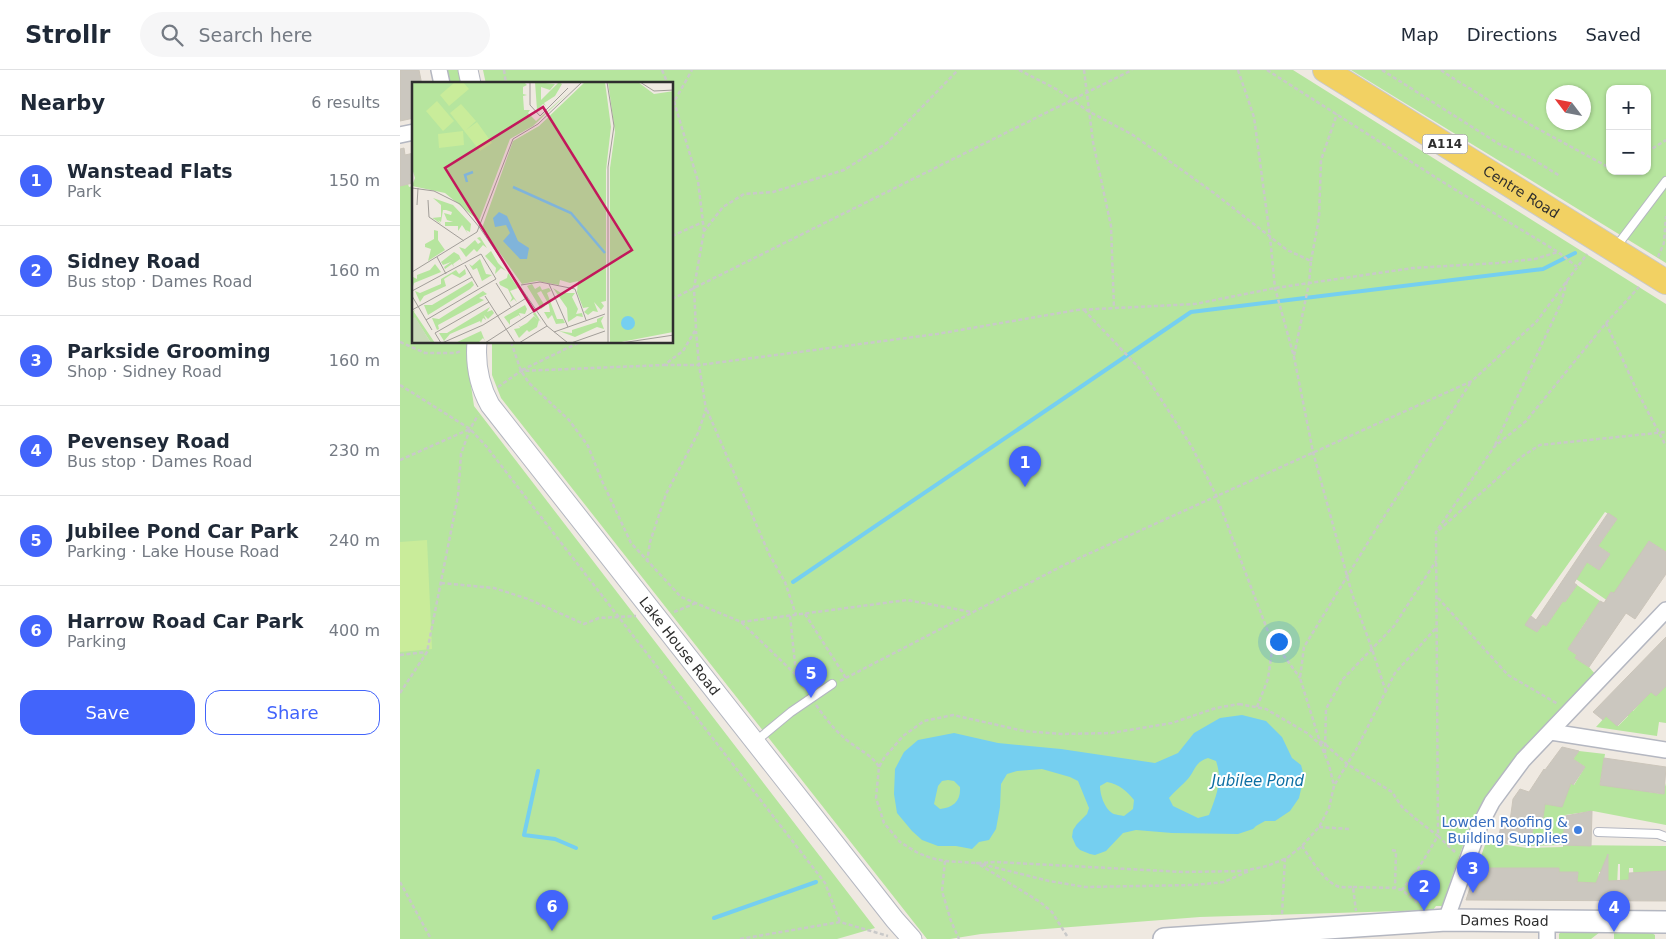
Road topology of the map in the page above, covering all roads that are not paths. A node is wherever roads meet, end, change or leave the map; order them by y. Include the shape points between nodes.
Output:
1 (1326, 70) edge
2 (1666, 181) edge
3 (1606, 244) junction
4 (1660, 272) edge
5 (477, 344) edge
6 (1666, 610) edge
7 (832, 684) road end
8 (1551, 732) junction
9 (754, 742) junction
10 (1666, 750) edge
11 (1598, 832) dead end
12 (1666, 837) edge
13 (1446, 920) junction
14 (1666, 922) edge
15 (1547, 930) edge
16 (1308, 934) edge
17 (912, 939) edge
18 (1164, 939) edge

1 - 3 main road, Centre Road / A114
2 - 3 lane
3 - 4 main road, Centre Road / A114
5 - 9 street, Lake House Road via 478,374 490,405
6 - 8 street
7 - 9 lane
8 - 10 street
8 - 13 street via 1523,760 1492,802 1480,825
9 - 17 street, Lake House Road
11 - 12 lane
13 - 15 main road, Dames Road
13 - 16 main road, Dames Road
14 - 15 main road, Dames Road
16 - 18 main road, Dames Road

